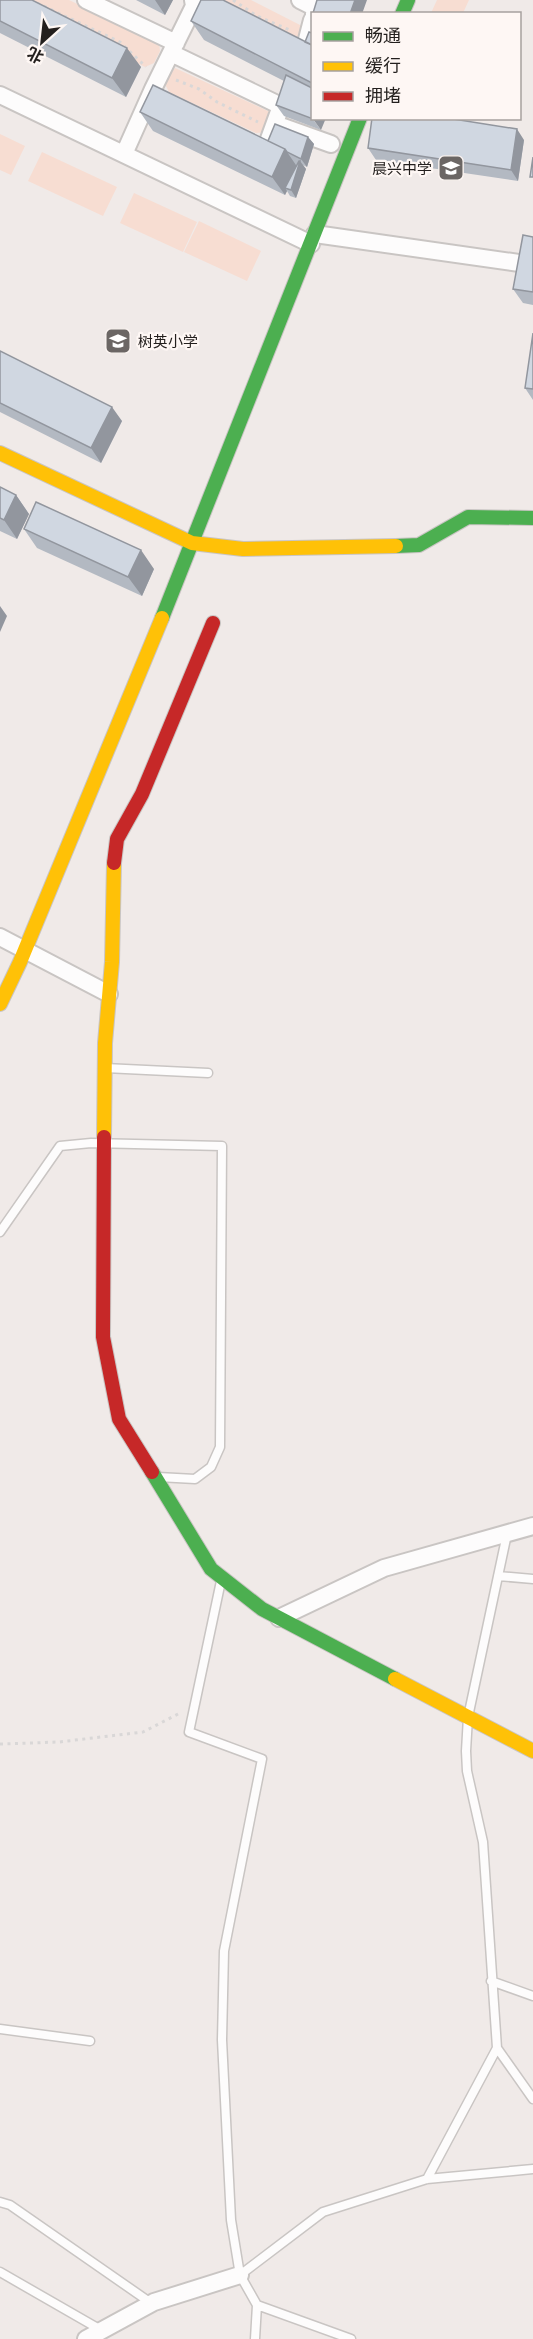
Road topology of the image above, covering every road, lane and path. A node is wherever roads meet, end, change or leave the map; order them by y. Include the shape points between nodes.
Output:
1 (86, 0) edge
2 (193, 0) edge
3 (233, 0) edge
4 (300, 0) edge
5 (315, 12) edge
6 (309, 34) edge
7 (173, 48) junction
8 (0, 95) edge
9 (359, 120) edge
10 (331, 144) dead end
11 (124, 154) junction
12 (313, 239) junction
13 (533, 265) edge
14 (0, 453) edge
15 (0, 468) edge
16 (83, 507) dead end
17 (533, 518) edge
18 (480, 529) dead end
19 (533, 530) edge
20 (452, 542) dead end
21 (192, 543) junction
22 (231, 562) dead end
23 (213, 623) dead end
24 (0, 937) edge
25 (24, 949) junction
26 (109, 994) junction
27 (0, 1004) edge
28 (105, 1068) junction
29 (208, 1072) dead end
30 (104, 1143) junction
31 (0, 1232) edge
32 (155, 1477) junction
33 (533, 1526) edge
34 (507, 1534) junction
35 (498, 1576) junction
36 (221, 1577) junction
37 (533, 1579) edge
38 (279, 1618) junction
39 (195, 1706) junction
40 (468, 1717) junction
41 (0, 1744) edge
42 (533, 1751) edge
43 (491, 1982) junction
44 (533, 1996) edge
45 (0, 2029) edge
46 (90, 2041) dead end
47 (497, 2048) junction
48 (533, 2099) edge
49 (533, 2169) edge
50 (427, 2179) junction
51 (0, 2202) edge
52 (0, 2272) edge
53 (240, 2275) junction
54 (152, 2303) junction
55 (257, 2305) junction
56 (102, 2330) junction
57 (86, 2339) edge
58 (255, 2339) edge
59 (351, 2339) edge

1 - 7 street
2 - 7 street via 194,6
3 - 6 path via 257,16
4 - 5 street via 316,8
7 - 10 street via 280,106 272,131
7 - 11 street
8 - 11 street
9 - 12 street
11 - 12 street
12 - 13 street
12 - 21 street
14 - 21 street
15 - 16 street
17 - 21 street via 468,517 419,544 243,549
18 - 19 street
20 - 22 street via 424,555
21 - 25 street
23 - 26 street via 142,794 117,839 112,873
24 - 25 street
25 - 26 street
25 - 27 street
26 - 28 street
28 - 29 lane
28 - 30 street
30 - 31 lane via 60,1146
30 - 32 street via 103,1337 119,1419
30 - 32 lane via 222,1146 219,1447 211,1467 195,1479
32 - 36 street via 211,1569
33 - 34 street
34 - 35 lane
34 - 38 street via 384,1568
35 - 37 lane
35 - 40 lane
36 - 38 street
36 - 39 lane
38 - 40 street
39 - 41 path via 143,1732
39 - 53 lane via 189,1732 262,1759 224,1951 222,2040 229,2186
40 - 42 street
40 - 43 lane via 467,1771 483,1842
43 - 44 lane
43 - 47 lane
45 - 46 lane
47 - 48 lane
47 - 50 lane
49 - 50 lane
50 - 53 lane via 323,2212
51 - 54 lane via 10,2205
52 - 56 lane
53 - 54 street
53 - 55 lane
54 - 56 street
55 - 58 lane
55 - 59 lane
56 - 57 street

